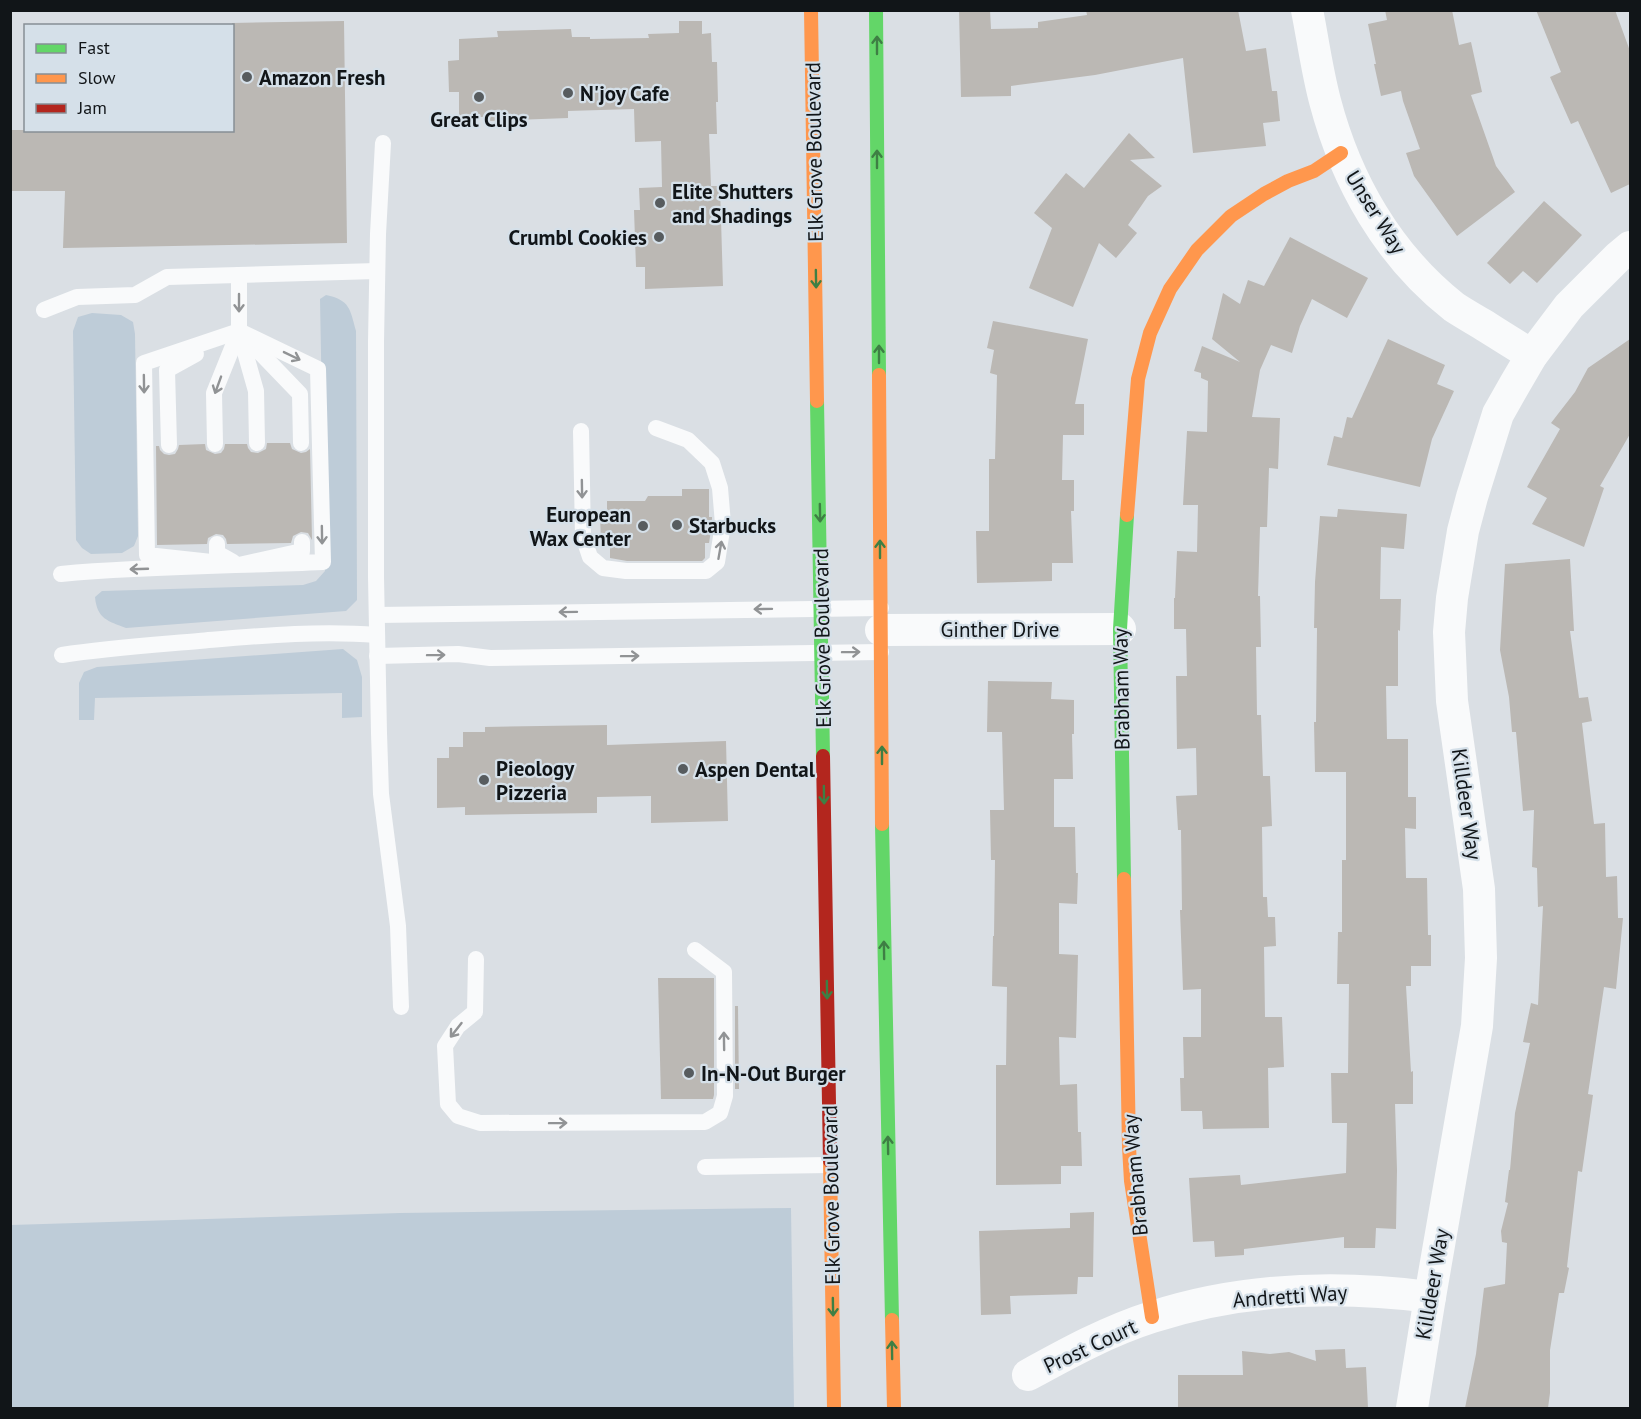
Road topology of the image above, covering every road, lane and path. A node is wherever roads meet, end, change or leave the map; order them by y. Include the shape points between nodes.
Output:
1 (811, 10) edge
2 (876, 10) edge
3 (1307, 10) edge
4 (383, 143) dead end
5 (1341, 153) junction
6 (1630, 247) edge
7 (377, 271) junction
8 (239, 275) junction
9 (44, 310) dead end
10 (239, 331) junction
11 (1532, 355) junction
12 (656, 428) dead end
13 (581, 431) dead end
14 (257, 443) dead end
15 (301, 443) dead end
16 (215, 444) dead end
17 (170, 445) dead end
18 (302, 542) dead end
19 (260, 543) dead end
20 (217, 544) dead end
21 (172, 545) dead end
22 (239, 565) junction
23 (61, 574) dead end
24 (821, 608) junction
25 (377, 615) junction
26 (1120, 629) junction
27 (881, 630) junction
28 (377, 635) junction
29 (822, 652) junction
30 (62, 655) dead end
31 (377, 656) junction
32 (695, 950) dead end
33 (476, 959) dead end
34 (401, 1007) dead end
35 (830, 1165) junction
36 (705, 1167) dead end
37 (1430, 1297) junction
38 (1152, 1317) junction
39 (1028, 1375) dead end
40 (834, 1408) edge
41 (894, 1408) edge
42 (1412, 1408) edge

1 -> 24 main road, Elk Grove Boulevard
27 -> 2 main road
3 - 5 street, Unser Way via 1324,99
4 - 7 lane
5 - 11 street, Unser Way via 1370,212 1408,264 1455,308
5 - 26 main road, Brabham Way via 1316,170 1258,197 1208,237 1187,262 1155,318 1138,380
6 - 11 street, Killdeer Way via 1569,306
7 - 8 lane
7 - 25 lane
8 - 9 lane via 167,277 135,295 77,297
8 -> 10 lane
10 - 14 lane via 256,391
10 - 15 lane via 300,394
10 -> 16 lane via 214,393
10 - 17 lane via 167,370
10 -> 22 lane via 318,369 323,562
10 -> 22 lane via 144,363 147,555
11 - 37 street, Killdeer Way via 1498,414 1463,531 1452,598 1452,701 1479,889 1481,958 1478,1026
13 -> 12 lane via 584,536 590,557 603,568 626,571 706,571 717,562 723,524 720,488 712,463 688,440
18 - 22 lane via 302,551
19 - 22 lane via 260,550
20 - 22 lane via 217,553
21 - 22 lane via 173,550
22 -> 23 lane
24 -> 25 lane
24 - 27 lane
24 - 29 main road, Elk Grove Boulevard
25 - 28 lane
26 - 27 street, Ginther Drive
26 - 38 main road, Brabham Way via 1129,1147
29 -> 27 lane
41 -> 27 main road
28 - 30 lane via 345,632 246,637
28 - 31 lane
31 -> 29 lane via 458,654 490,658
29 -> 35 main road, Elk Grove Boulevard
31 - 34 lane via 381,794 398,926
33 -> 32 lane via 475,1012 458,1026 445,1046 448,1104 458,1116 480,1124 705,1122 720,1113 725,1096 724,972
35 - 36 lane
35 -> 40 main road, Elk Grove Boulevard
37 - 38 street, Andretti Way via 1394,1292 1263,1293 1188,1306
37 - 42 street, Killdeer Way
38 - 39 street, Prost Court via 1081,1346

